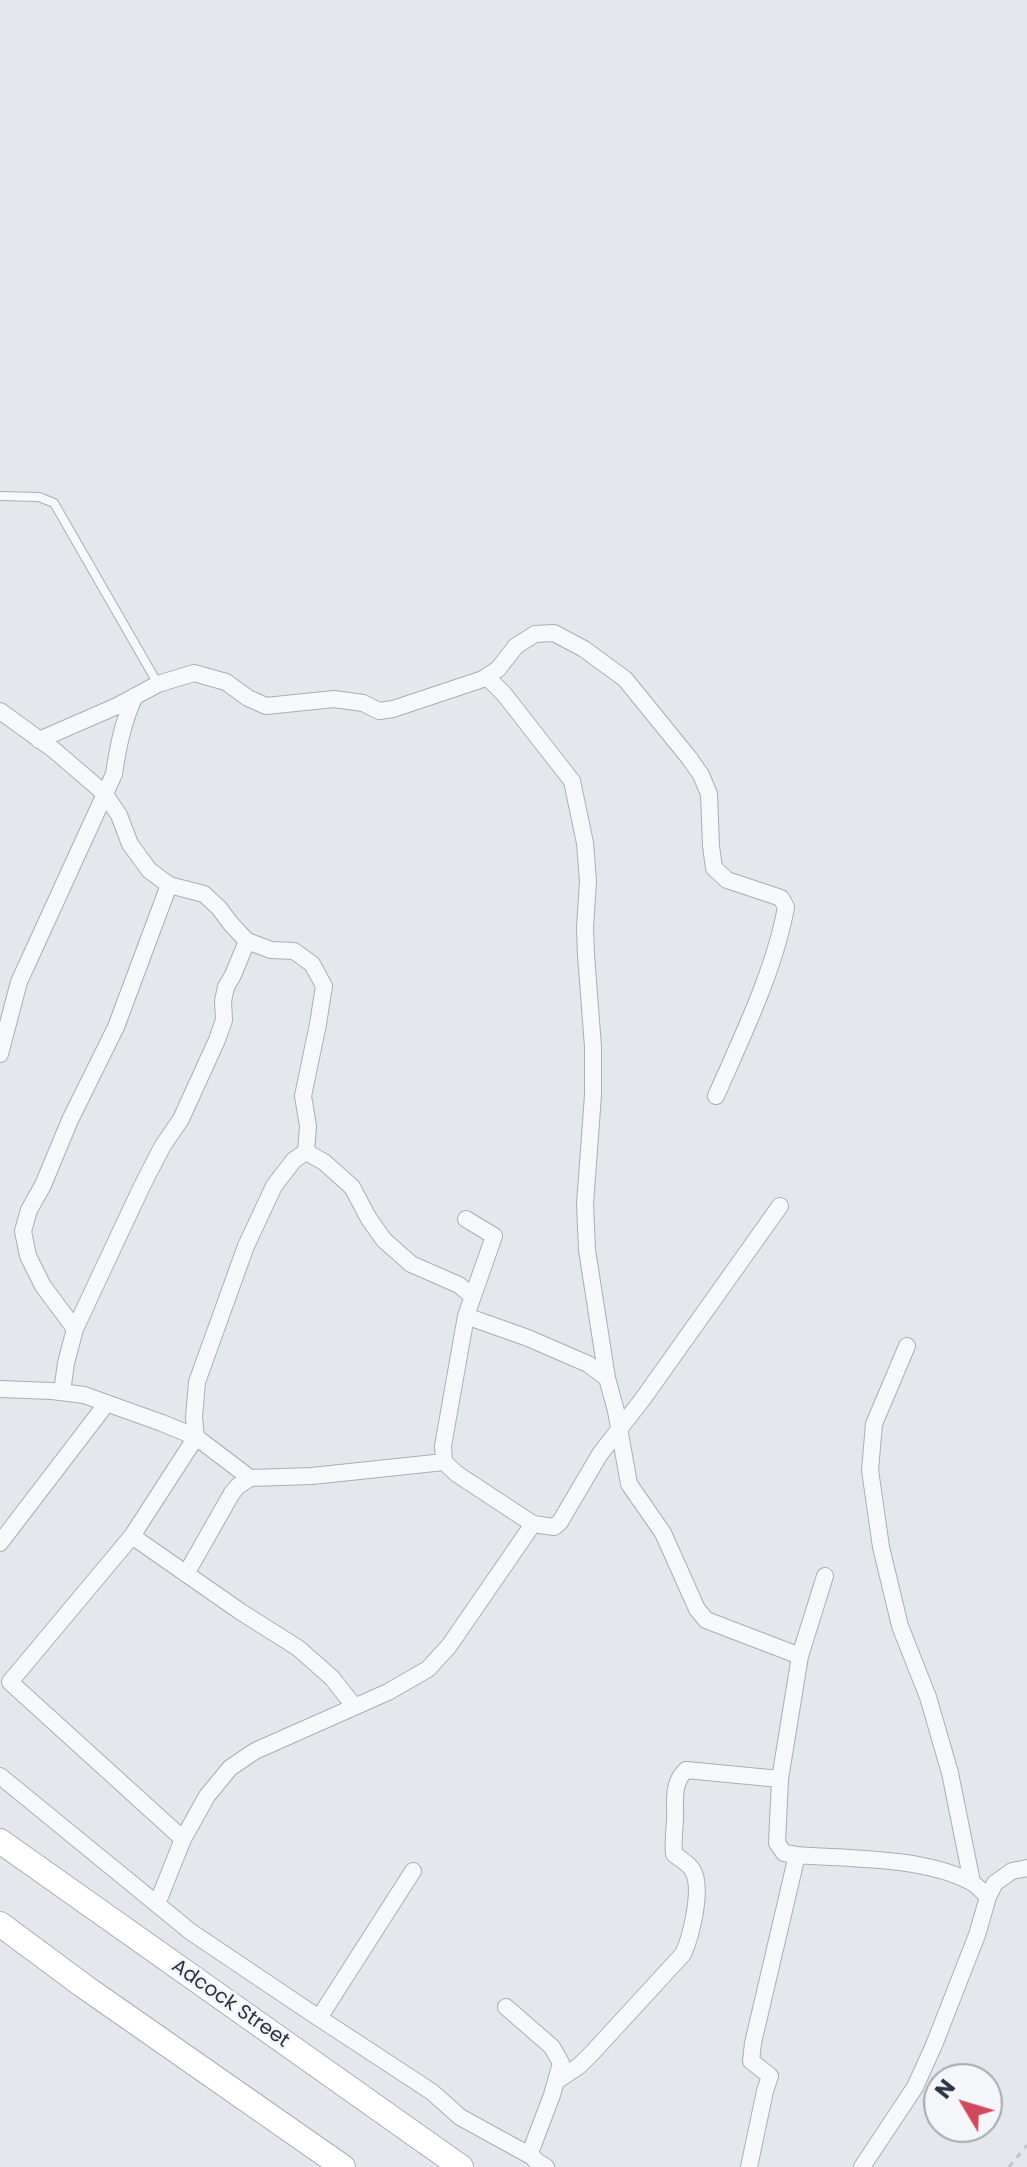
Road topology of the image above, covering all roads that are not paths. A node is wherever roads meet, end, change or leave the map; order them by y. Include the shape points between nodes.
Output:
1 (0, 496) edge
2 (487, 677) junction
3 (158, 684) junction
4 (135, 696) junction
5 (0, 711) edge
6 (39, 740) junction
7 (104, 793) junction
8 (169, 885) junction
9 (247, 941) junction
10 (0, 1054) edge
11 (716, 1096) dead end
12 (306, 1152) junction
13 (780, 1206) dead end
14 (466, 1219) dead end
15 (472, 1296) junction
16 (466, 1316) junction
17 (75, 1329) junction
18 (907, 1346) dead end
19 (607, 1378) junction
20 (0, 1389) edge
21 (62, 1392) junction
22 (107, 1403) junction
23 (618, 1428) junction
24 (196, 1437) junction
25 (444, 1462) junction
26 (250, 1478) junction
27 (533, 1524) junction
28 (132, 1536) junction
29 (0, 1543) edge
30 (186, 1574) junction
31 (825, 1576) dead end
32 (800, 1656) junction
33 (5, 1677) edge
34 (354, 1706) junction
35 (0, 1776) edge
36 (780, 1779) junction
37 (183, 1839) junction
38 (0, 1841) edge
39 (797, 1855) junction
40 (1027, 1868) edge
41 (413, 1871) dead end
42 (972, 1882) junction
43 (988, 1897) junction
44 (157, 1904) junction
45 (0, 1924) edge
46 (506, 2007) dead end
47 (319, 2018) junction
48 (558, 2080) junction
49 (531, 2156) junction
50 (343, 2167) edge
51 (461, 2167) edge
52 (546, 2167) edge
53 (749, 2167) edge
54 (862, 2167) edge

1 - 3 lane via 39,497 54,503
2 - 3 street via 379,711 334,699 266,706 226,682 194,673
2 - 11 street via 516,646 535,634 554,633 625,679 701,775 709,794 714,868 727,880 781,898 786,907 766,977
2 - 19 street via 572,781 585,843 593,1095 585,1204
3 - 4 street
4 - 6 street
4 - 7 street
5 - 6 street
6 - 7 street
7 - 8 street via 130,844 149,870
7 - 10 street via 19,982
8 - 9 street via 204,894
8 - 17 street via 116,1027 23,1231 43,1286
9 - 12 street via 294,951 312,964 324,986 303,1096
9 - 17 street via 226,987 217,1040
12 - 15 street via 352,1187 384,1240 411,1264
12 - 24 street via 274,1186 246,1246 197,1382
13 - 23 street
14 - 15 street via 494,1236
15 - 16 street
16 - 19 street via 588,1364
16 - 25 street
17 - 21 street
18 - 42 street via 874,1424 870,1470 900,1626 950,1773
19 - 23 street
20 - 21 street
21 - 22 street
22 - 24 street
22 - 29 street
23 - 27 street via 560,1522 554,1527
23 - 32 street via 629,1484 663,1533 706,1620
24 - 26 street
24 - 28 street
25 - 26 street
25 - 27 street
26 - 30 street via 232,1493
27 - 34 street via 428,1669
28 - 30 street
28 - 33 street
30 - 34 street via 298,1648
31 - 32 street
32 - 36 street
33 - 37 street
34 - 37 street via 255,1751 230,1768
35 - 44 street
36 - 39 street via 777,1843 784,1853
36 - 48 street via 686,1770 681,1774 676,1784 674,1854 695,1874 689,1941 593,2052
37 - 44 street
38 - 51 main road, Adcock Street
39 - 42 street via 934,1867
39 - 53 street via 753,2043 751,2061 770,2076
40 - 43 street via 1000,1878
41 - 47 street
42 - 43 street
43 - 54 street via 915,2087
44 - 47 street
45 - 50 main road
46 - 48 street via 559,2056
47 - 49 street via 432,2092 460,2117
48 - 49 street
49 - 52 street

